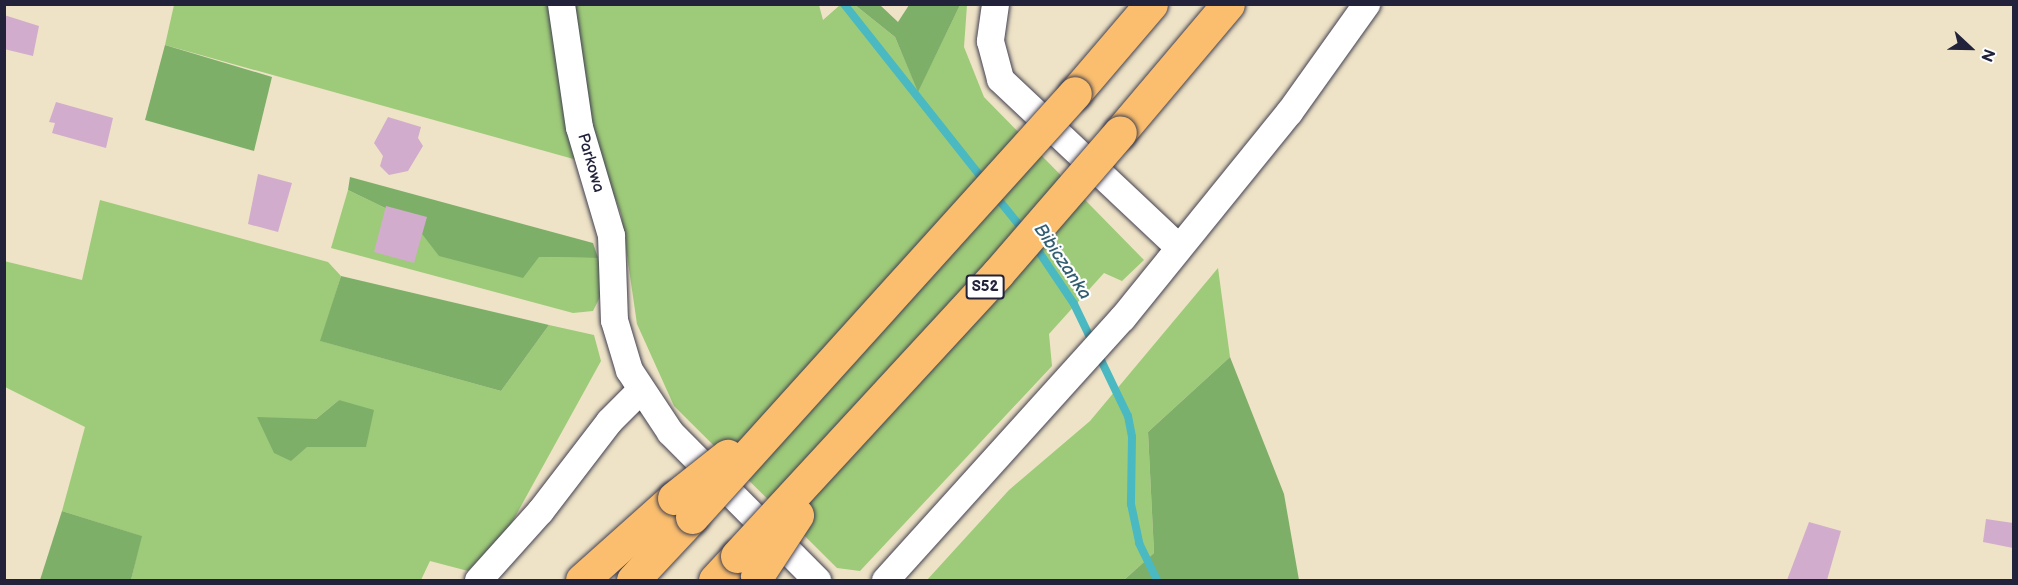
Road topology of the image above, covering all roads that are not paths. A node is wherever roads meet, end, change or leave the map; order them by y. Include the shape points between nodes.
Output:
1 (561, 4) edge
2 (995, 4) edge
3 (1151, 4) edge
4 (1228, 4) edge
5 (1366, 4) edge
6 (1178, 247) junction
7 (640, 390) junction
8 (683, 507) junction
9 (750, 571) edge
10 (478, 580) edge
11 (582, 580) edge
12 (633, 580) edge
13 (715, 580) edge
14 (817, 580) edge
15 (885, 580) edge

1 - 7 street, Parkowa via 579,127 611,235 614,320 621,348
2 - 6 street via 990,41 1000,79 1012,95
3 - 8 highway, bridge via 808,391
4 - 9 highway, S52, bridge via 1120,132 847,438
5 - 6 street via 1289,112
6 - 15 street via 1072,376
7 - 10 street via 609,421 540,511
7 - 14 street, Parkowa via 670,432
8 - 11 highway
8 - 12 highway
9 - 13 highway

